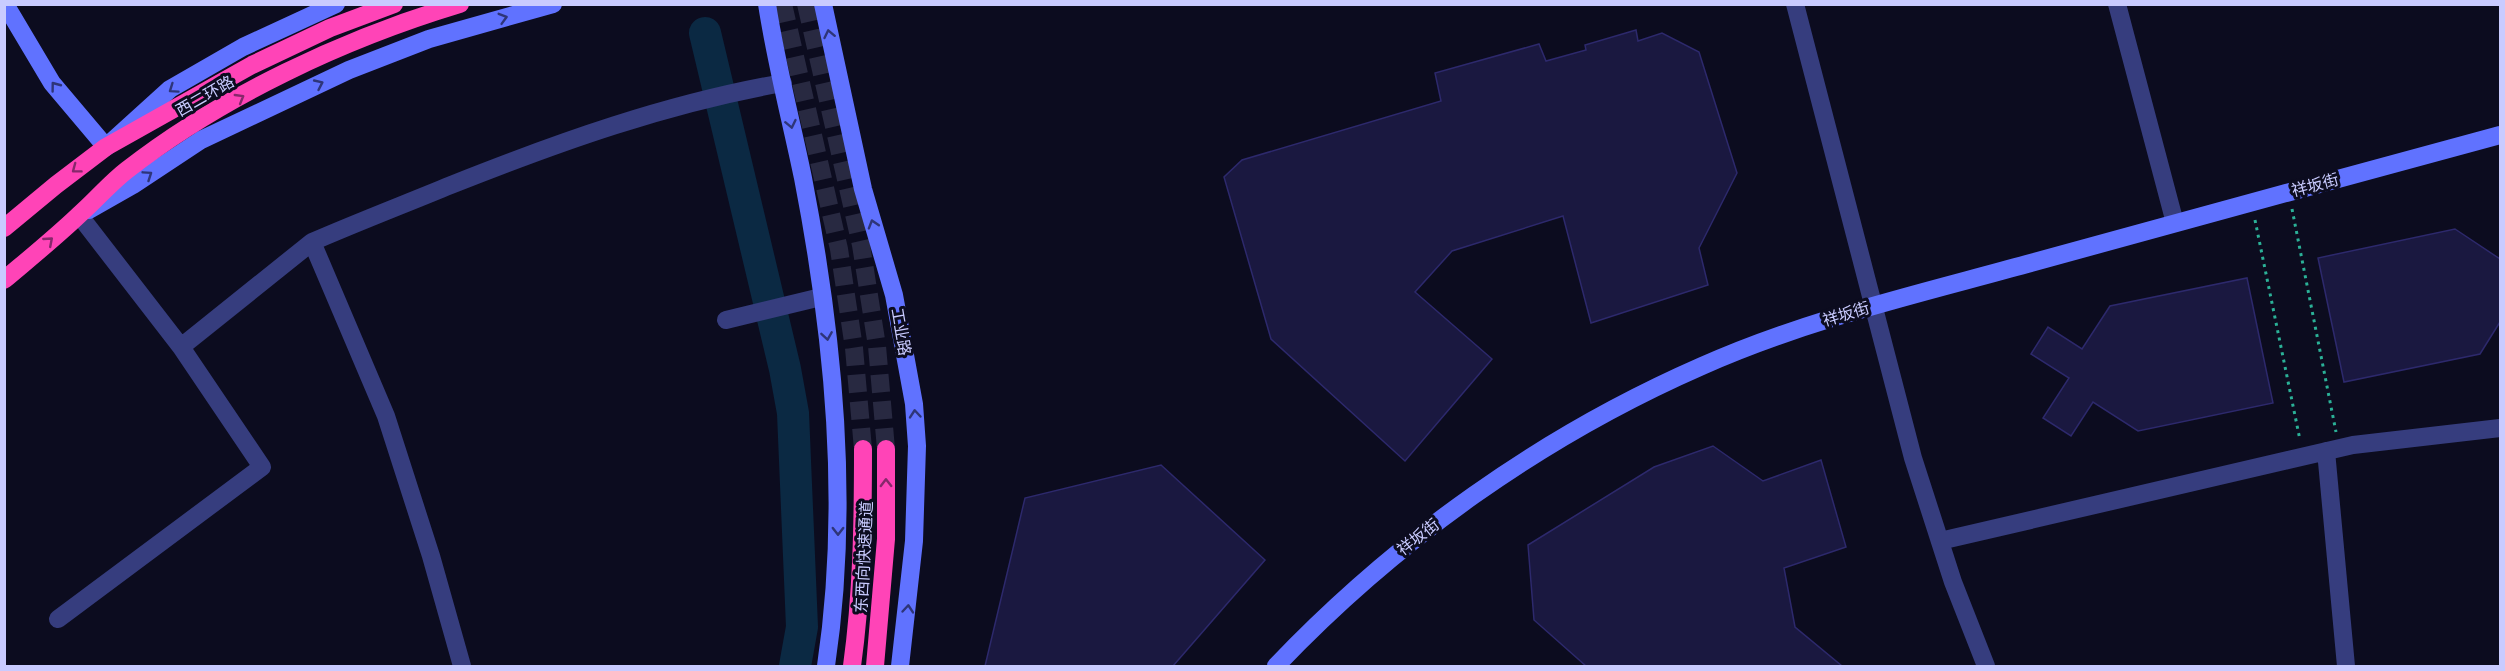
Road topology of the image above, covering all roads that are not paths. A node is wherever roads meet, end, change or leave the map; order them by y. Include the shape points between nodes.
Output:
1 (5, 4) edge
2 (336, 4) edge
3 (394, 4) edge
4 (460, 4) edge
5 (553, 4) edge
6 (767, 4) edge
7 (823, 4) edge
8 (1795, 4) edge
9 (2117, 4) edge
10 (783, 83) junction
11 (2500, 135) edge
12 (106, 147) junction
13 (79, 215) junction
14 (2175, 223) junction
15 (4, 228) edge
16 (312, 242) junction
17 (4, 280) edge
18 (821, 297) junction
19 (1874, 306) junction
20 (726, 320) dead end
21 (181, 347) junction
22 (2500, 428) edge
23 (886, 448) tunnel mouth
24 (862, 449) tunnel mouth
25 (2333, 450) junction
26 (1940, 542) junction
27 (58, 619) dead end
28 (462, 666) edge
29 (826, 666) edge
30 (852, 666) edge
31 (875, 666) edge
32 (900, 666) edge
33 (1276, 666) edge
34 (1986, 666) edge
35 (2346, 666) edge

12 -> 1 main road via 52,83
2 -> 12 main road via 243,47 170,89
3 - 12 highway, 西二环路 via 262,60
13 -> 4 highway, 西二环路 via 126,171 262,85 338,49
13 -> 5 main road via 201,140 349,70 429,39
6 - 10 main road
32 -> 7 main road, 工业路 via 914,541 914,404 894,295 863,189
8 - 19 street
9 - 14 street
10 - 16 street via 631,120 522,157
10 -> 18 main road
11 - 14 main road, 祥坂街
12 -> 15 highway, 西二环路
17 -> 13 highway, 西二环路
13 - 21 street
14 - 19 main road, 祥坂街
16 - 21 street
16 - 28 street via 386,417
18 - 20 street
18 -> 29 main road via 830,352 837,515 832,630
19 - 26 street via 1913,458
19 - 33 main road, 祥坂街 via 1704,364 1556,443 1415,538
21 - 27 street via 262,466
22 - 25 street
31 -> 23 highway, 东西向快速通道 via 886,538
24 - 30 highway, 东西向快速通道 via 863,538
25 - 26 street
25 - 35 street
26 - 34 street

